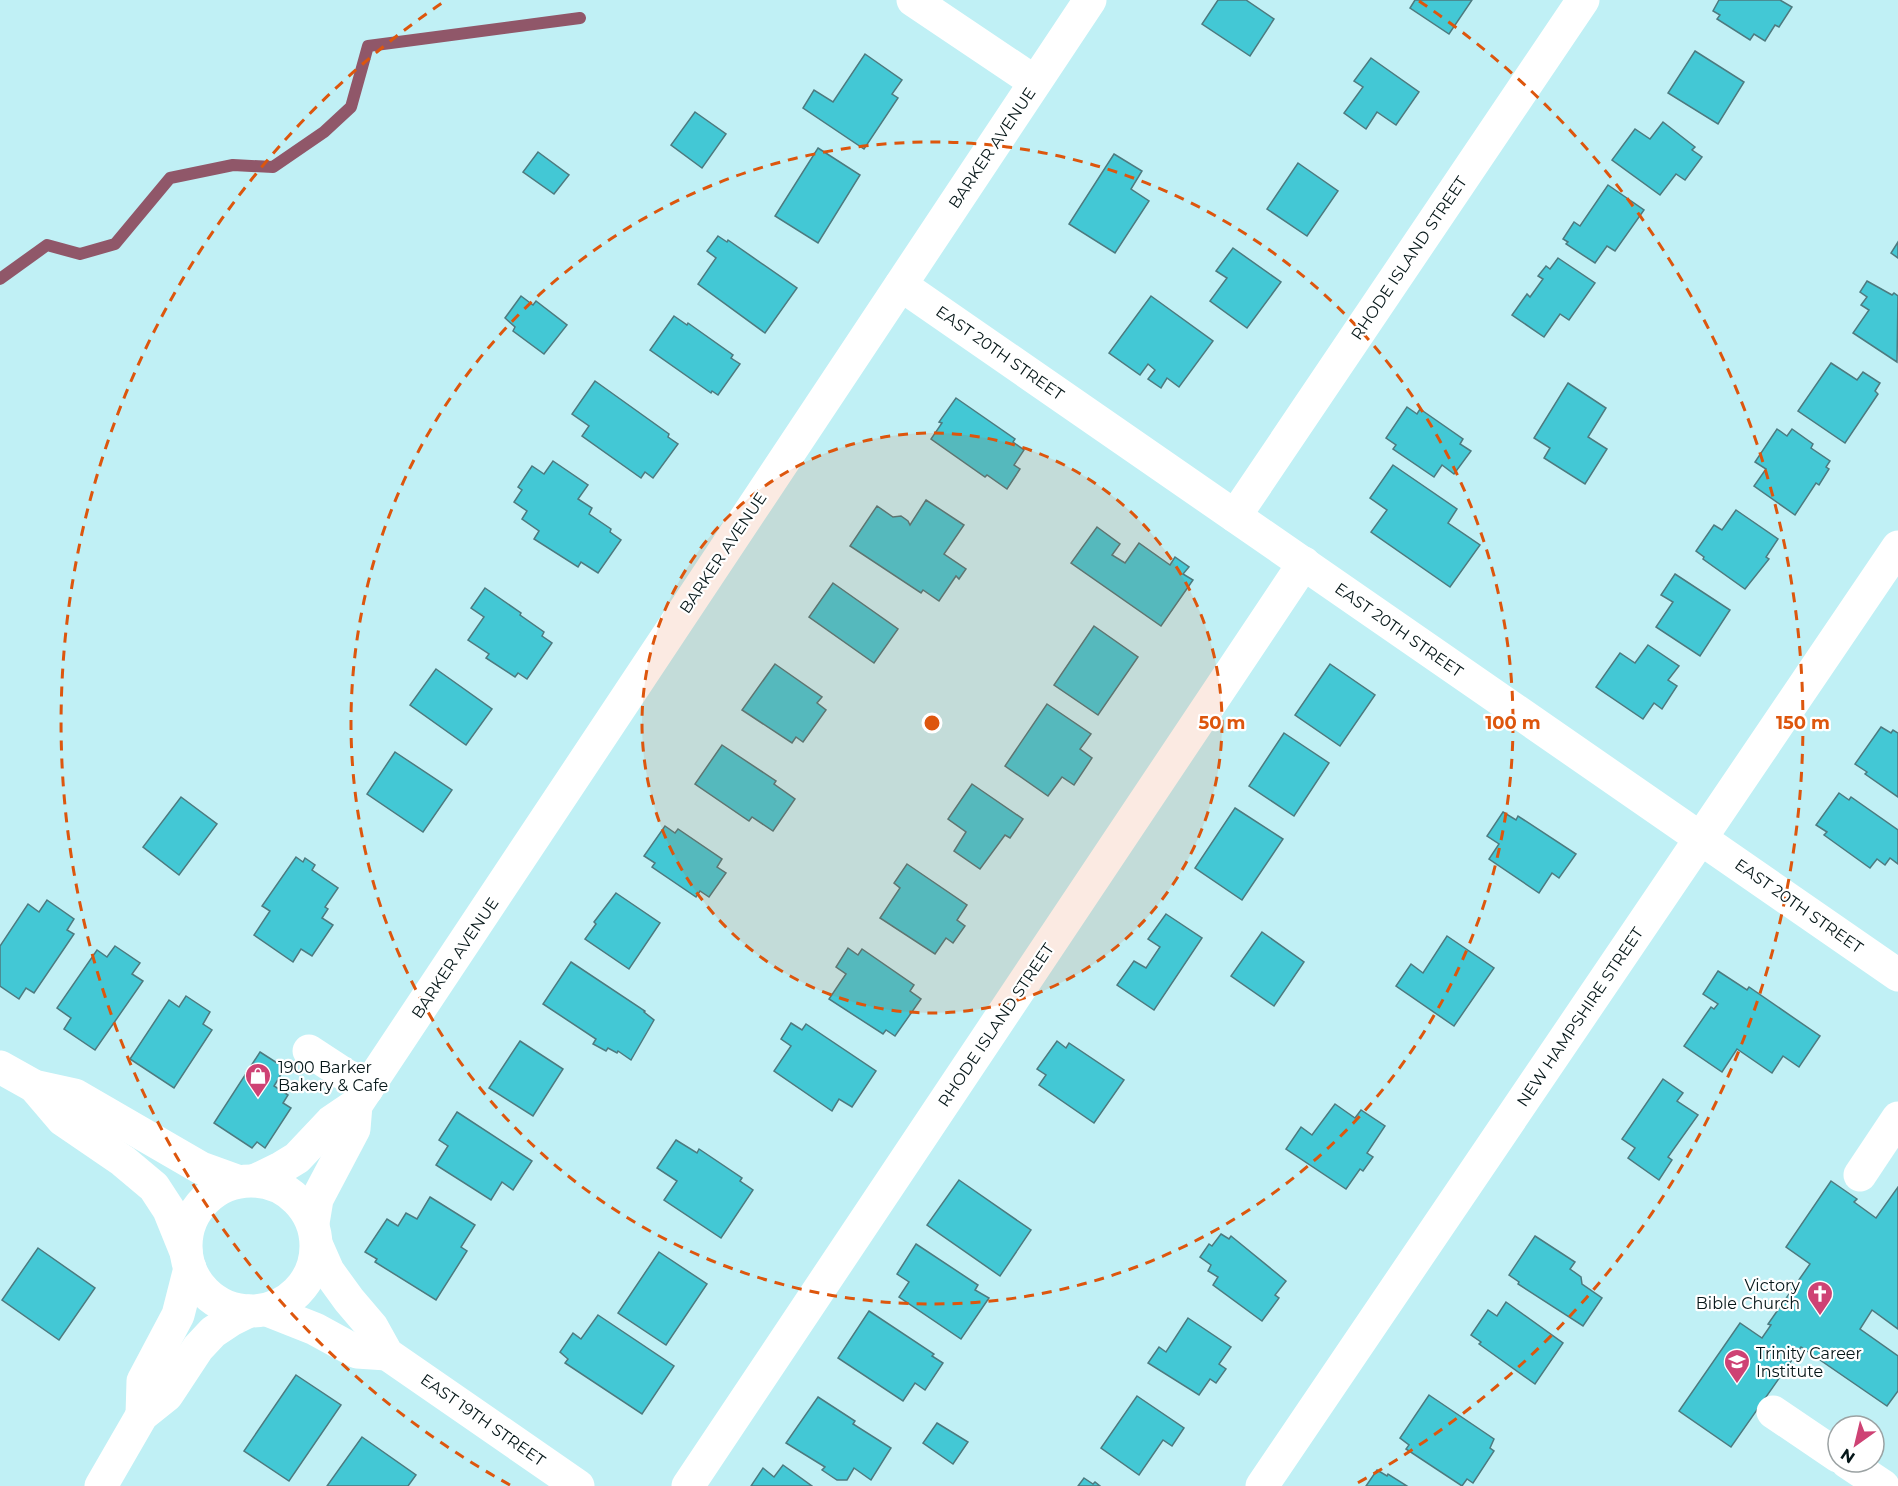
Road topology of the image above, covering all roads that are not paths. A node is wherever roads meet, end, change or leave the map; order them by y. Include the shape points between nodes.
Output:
1 (913, 0) edge
2 (1090, 0) edge
3 (1583, 0) edge
4 (1035, 82) junction
5 (901, 285) junction
6 (1235, 516) junction
7 (1898, 547) edge
8 (1304, 563) junction
9 (1701, 838) junction
10 (1898, 975) edge
11 (309, 1051) dead end
12 (0, 1067) edge
13 (34, 1086) junction
14 (362, 1097) junction
15 (1898, 1118) edge
16 (1860, 1175) dead end
17 (247, 1181) junction
18 (315, 1235) junction
19 (188, 1260) junction
20 (258, 1310) junction
21 (387, 1354) junction
22 (1773, 1412) dead end
23 (142, 1416) junction
24 (1826, 1448) edge
25 (1865, 1474) edge
26 (101, 1486) edge
27 (578, 1486) edge
28 (688, 1486) edge
29 (1262, 1486) edge
30 (1883, 1486) edge

1 - 4 street
2 - 4 street, BARKER AVENUE
3 - 6 street, RHODE ISLAND STREET
4 - 5 street, BARKER AVENUE
5 - 6 street, EAST 20TH STREET
5 - 14 street, BARKER AVENUE
6 - 8 street, EAST 20TH STREET
7 - 9 street, NEW HAMPSHIRE STREET
8 - 9 street, EAST 20TH STREET
8 - 28 street, RHODE ISLAND STREET
9 - 10 street, EAST 20TH STREET
9 - 29 street, NEW HAMPSHIRE STREET
11 - 14 street
12 - 13 street
13 - 17 street via 75,1095 201,1168
13 - 19 street via 63,1120 123,1161 154,1188 169,1210
14 - 17 street, BARKER AVENUE via 297,1158
14 - 18 street, BARKER AVENUE via 354,1129 317,1199
15 - 16 street
17 - 18 street via 275,1184 292,1194 305,1207
17 - 19 street via 219,1188 204,1200 187,1233
18 - 20 street via 316,1259 299,1291 284,1302
18 - 21 street, EAST 19TH STREET via 328,1271 372,1327
19 - 20 street via 200,1287 214,1300 231,1308
19 - 23 street via 178,1315 143,1381
20 - 21 street via 315,1329 357,1352
20 - 23 street via 213,1332 185,1365 167,1395
21 - 27 street, EAST 19TH STREET
22 - 24 street
23 - 26 street
25 - 30 street

